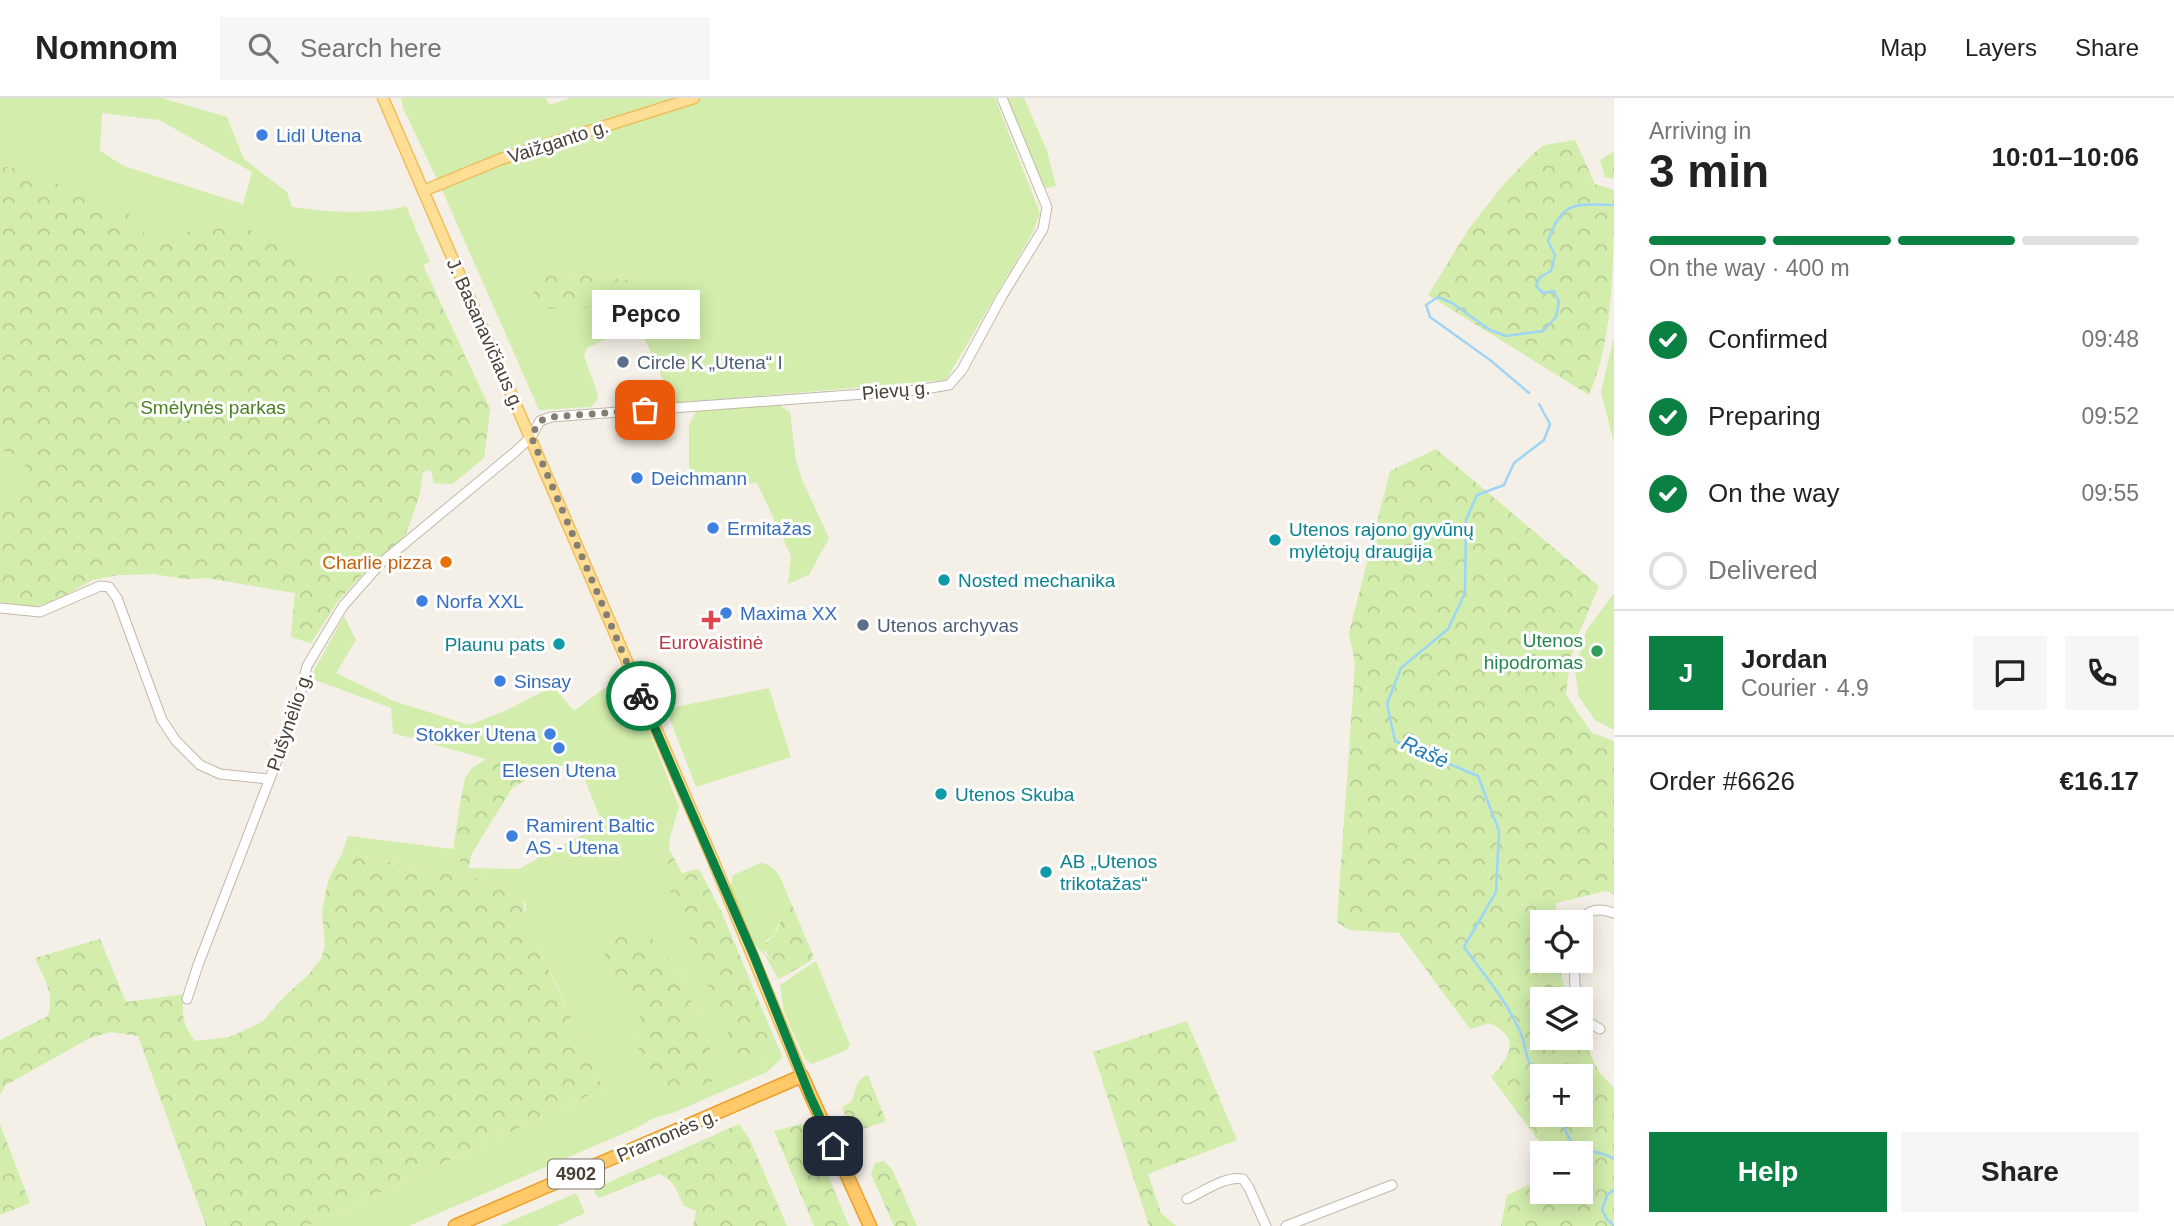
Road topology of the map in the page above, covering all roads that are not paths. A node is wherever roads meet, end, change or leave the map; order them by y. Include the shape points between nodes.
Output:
1 (383, 98) edge
2 (694, 98) edge
3 (1002, 98) edge
4 (423, 191) junction
5 (531, 436) junction
6 (0, 608) edge
7 (269, 779) junction
8 (1593, 911) edge
9 (1614, 913) edge
10 (187, 999) dead end
11 (1593, 1025) edge
12 (1600, 1029) dead end
13 (802, 1076) junction
14 (1392, 1185) dead end
15 (1187, 1199) dead end
16 (455, 1226) edge
17 (870, 1226) edge
18 (1266, 1226) edge
19 (1286, 1226) edge

1 - 4 main road, J. Basanavičiaus g.
2 - 4 main road, Vaižganto g. via 501,159
3 - 5 street, Pievų g. via 1047,207 1043,229 949,385 551,417 540,421
4 - 5 main road, J. Basanavičiaus g.
5 - 7 street, Pušynėlio g. via 381,563 344,606 307,666 296,711
5 - 13 main road, J. Basanavičiaus g.
6 - 7 street via 40,612 100,586 109,587 162,720 176,741 200,765 220,774
7 - 10 street, Pušynėlio g.
8 - 9 street
11 - 12 street
13 - 16 highway, Pramonės g. / 4902
13 - 17 highway, J. Basanavičiaus g.
14 - 19 street
15 - 18 street via 1229,1179 1243,1178

